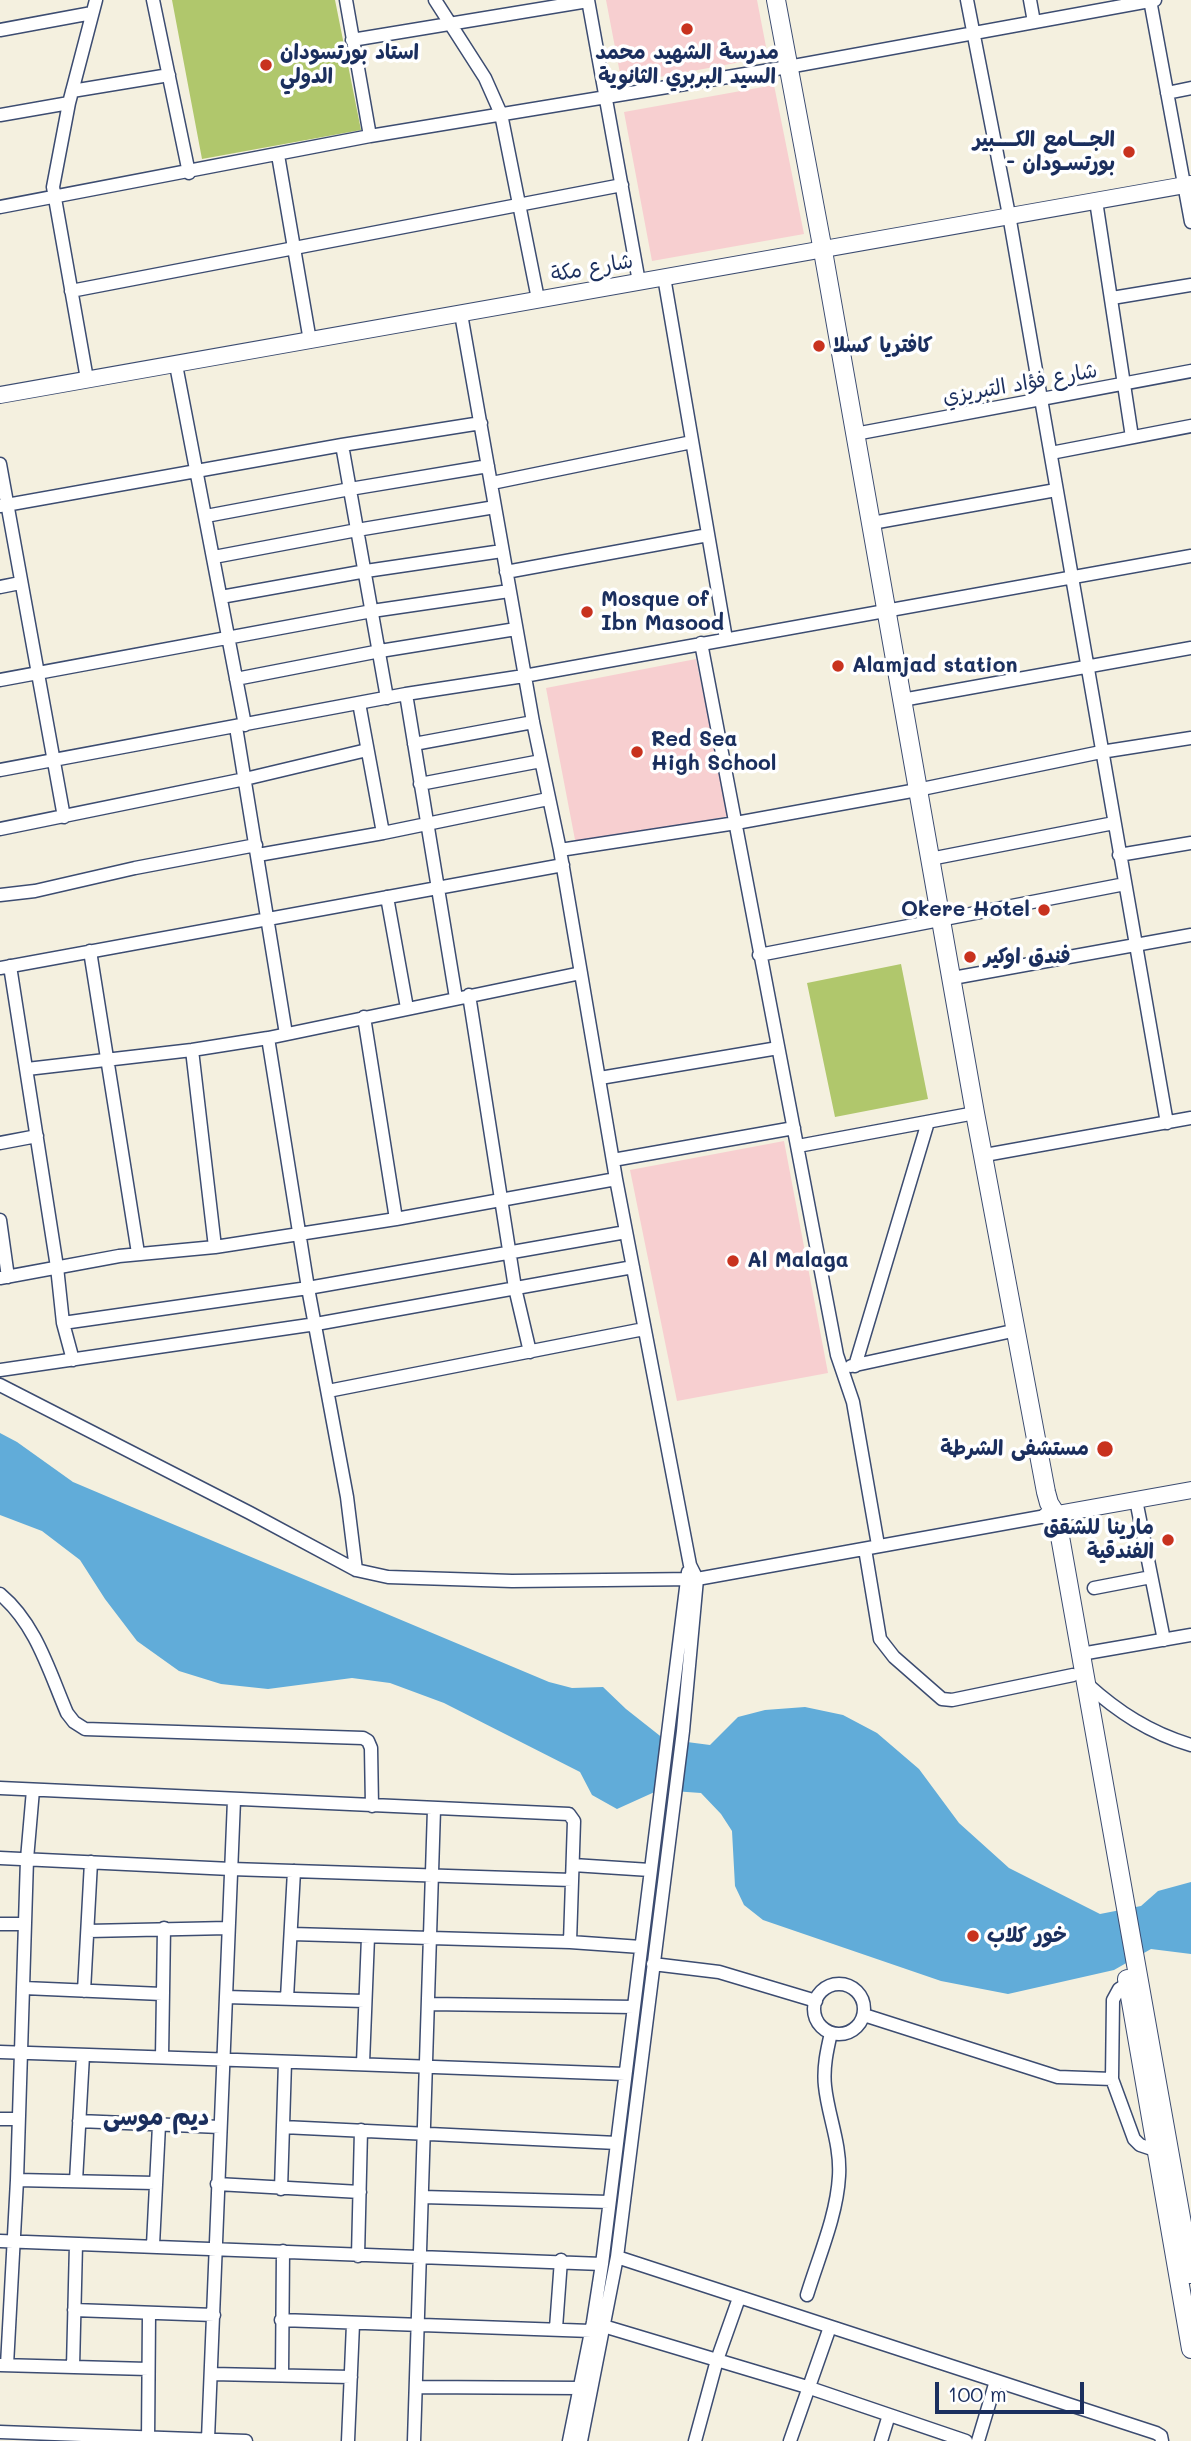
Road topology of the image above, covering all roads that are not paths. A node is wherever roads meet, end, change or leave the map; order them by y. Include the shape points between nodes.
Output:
1 (96, 0) edge
2 (153, 0) edge
3 (346, 0) edge
4 (435, 0) edge
5 (588, 0) edge
6 (776, 0) edge
7 (967, 0) edge
8 (1030, 0) edge
9 (1152, 0) edge
10 (1083, 6) edge
11 (92, 13) junction
12 (1034, 22) junction
13 (450, 23) junction
14 (0, 30) edge
15 (973, 33) junction
16 (352, 40) junction
17 (788, 67) junction
18 (169, 75) junction
19 (1191, 88) edge
20 (1167, 93) junction
21 (70, 97) junction
22 (606, 97) junction
23 (501, 114) junction
24 (0, 115) edge
25 (370, 136) junction
26 (278, 155) junction
27 (189, 173) junction
28 (622, 185) junction
29 (1188, 185) edge
30 (53, 197) junction
31 (1096, 201) junction
32 (518, 205) junction
33 (0, 207) edge
34 (1009, 215) junction
35 (1191, 222) edge
36 (295, 248) junction
37 (823, 251) junction
38 (664, 277) junction
39 (639, 282) junction
40 (1191, 285) edge
41 (71, 291) junction
42 (1112, 298) junction
43 (538, 299) junction
44 (461, 314) junction
45 (310, 341) junction
46 (176, 365) junction
47 (1191, 371) edge
48 (87, 379) junction
49 (1125, 385) junction
50 (0, 395) edge
51 (1041, 399) junction
52 (481, 424) junction
53 (1191, 426) edge
54 (855, 434) junction
55 (1132, 437) junction
56 (692, 442) junction
57 (342, 444) junction
58 (1051, 453) junction
59 (0, 464) edge
60 (488, 466) junction
61 (197, 471) junction
62 (492, 483) junction
63 (350, 489) junction
64 (1056, 490) junction
65 (4, 505) edge
66 (495, 507) junction
67 (205, 516) junction
68 (872, 523) junction
69 (358, 530) junction
70 (708, 535) junction
71 (502, 551) junction
72 (1191, 556) edge
73 (214, 557) junction
74 (366, 571) junction
75 (506, 572) junction
76 (1072, 577) junction
77 (20, 583) junction
78 (0, 587) edge
79 (509, 591) junction
80 (221, 597) junction
81 (372, 611) junction
82 (885, 611) junction
83 (516, 629) junction
84 (229, 637) junction
85 (726, 639) junction
86 (701, 643) junction
87 (1191, 648) edge
88 (380, 651) junction
89 (1087, 666) junction
90 (38, 673) junction
91 (524, 676) junction
92 (236, 679) junction
93 (0, 680) edge
94 (406, 694) junction
95 (387, 698) junction
96 (902, 700) junction
97 (359, 703) junction
98 (533, 722) junction
99 (240, 726) junction
100 (1191, 738) edge
101 (414, 744) junction
102 (367, 750) junction
103 (1101, 752) junction
104 (54, 760) junction
105 (541, 761) junction
106 (0, 770) edge
107 (246, 779) junction
108 (420, 784) junction
109 (917, 790) junction
110 (548, 799) junction
111 (64, 817) junction
112 (736, 823) junction
113 (1114, 823) junction
114 (426, 824) junction
115 (0, 829) edge
116 (383, 834) junction
117 (1191, 843) edge
118 (257, 850) junction
119 (560, 850) junction
120 (1119, 855) junction
121 (930, 859) junction
122 (563, 865) junction
123 (1125, 884) junction
124 (437, 889) junction
125 (0, 895) edge
126 (387, 897) junction
127 (267, 918) junction
128 (942, 919) junction
129 (1191, 935) edge
130 (1137, 946) junction
131 (90, 951) junction
132 (759, 955) junction
133 (5, 967) edge
134 (581, 973) junction
135 (953, 978) junction
136 (469, 995) junction
137 (456, 998) junction
138 (407, 1008) junction
139 (365, 1017) junction
140 (286, 1034) junction
141 (268, 1038) junction
142 (778, 1048) junction
143 (192, 1050) junction
144 (108, 1060) junction
145 (27, 1069) junction
146 (600, 1078) junction
147 (975, 1113) junction
148 (1191, 1118) edge
149 (928, 1122) junction
150 (1167, 1123) junction
151 (794, 1128) junction
152 (37, 1136) junction
153 (0, 1143) edge
154 (798, 1146) junction
155 (985, 1155) junction
156 (613, 1160) junction
157 (616, 1179) junction
158 (501, 1200) junction
159 (396, 1219) junction
160 (0, 1220) edge
161 (626, 1233) junction
162 (299, 1234) junction
163 (215, 1247) junction
164 (2, 1249) edge
165 (138, 1253) junction
166 (510, 1254) junction
167 (57, 1267) junction
168 (633, 1267) junction
169 (4, 1277) edge
170 (308, 1288) junction
171 (515, 1288) junction
172 (63, 1323) junction
173 (316, 1324) junction
174 (644, 1329) junction
175 (1017, 1331) junction
176 (530, 1352) junction
177 (73, 1360) junction
178 (855, 1366) junction
179 (840, 1369) junction
180 (0, 1370) edge
181 (0, 1385) edge
182 (328, 1391) junction
183 (1191, 1490) edge
184 (1136, 1500) junction
185 (1050, 1511) junction
186 (872, 1547) junction
187 (356, 1570) junction
188 (1151, 1577) junction
189 (692, 1579) junction
190 (1094, 1588) dead end
191 (0, 1594) edge
192 (1191, 1635) edge
193 (1164, 1640) junction
194 (1081, 1654) junction
195 (1080, 1679) junction
196 (1191, 1745) edge
197 (0, 1788) edge
198 (33, 1790) junction
199 (234, 1800) junction
200 (667, 1805) junction
201 (372, 1806) junction
202 (434, 1809) junction
203 (0, 1858) edge
204 (27, 1859) junction
205 (91, 1862) junction
206 (573, 1866) junction
207 (231, 1869) junction
208 (650, 1870) junction
209 (294, 1871) junction
210 (433, 1875) junction
211 (572, 1880) junction
212 (0, 1924) edge
213 (25, 1924) junction
214 (164, 1928) junction
215 (228, 1928) junction
216 (88, 1931) junction
217 (292, 1934) junction
218 (368, 1937) junction
219 (431, 1939) junction
220 (570, 1942) junction
221 (641, 1947) junction
222 (653, 1964) junction
223 (1131, 1979) junction
224 (23, 1988) junction
225 (85, 1991) junction
226 (162, 1994) junction
227 (226, 1997) junction
228 (287, 1998) junction
229 (365, 2001) junction
230 (816, 2001) junction
231 (430, 2004) junction
232 (634, 2007) junction
233 (864, 2015) junction
234 (831, 2033) junction
235 (0, 2052) edge
236 (21, 2053) junction
237 (83, 2055) junction
238 (162, 2057) junction
239 (225, 2061) junction
240 (285, 2062) junction
241 (363, 2063) junction
242 (427, 2066) junction
243 (625, 2074) junction
244 (1112, 2079) junction
245 (0, 2119) edge
246 (17, 2119) junction
247 (79, 2122) junction
248 (159, 2125) junction
249 (220, 2127) junction
250 (283, 2127) junction
251 (361, 2130) junction
252 (426, 2134) junction
253 (617, 2143) junction
254 (1155, 2150) junction
255 (17, 2180) junction
256 (76, 2181) junction
257 (155, 2183) junction
258 (217, 2184) junction
259 (281, 2189) junction
260 (360, 2192) junction
261 (422, 2197) junction
262 (610, 2202) junction
263 (0, 2241) edge
264 (14, 2242) junction
265 (76, 2244) junction
266 (153, 2245) junction
267 (216, 2249) junction
268 (283, 2251) junction
269 (358, 2256) junction
270 (419, 2257) junction
271 (617, 2257) junction
272 (561, 2260) junction
273 (602, 2264) junction
274 (1191, 2274) edge
275 (807, 2295) dead end
276 (739, 2298) junction
277 (74, 2310) junction
278 (149, 2314) junction
279 (214, 2315) junction
280 (281, 2320) junction
281 (353, 2324) junction
282 (416, 2324) junction
283 (596, 2326) junction
284 (830, 2327) junction
285 (556, 2328) junction
286 (1191, 2349) edge
287 (717, 2360) junction
288 (4, 2365) edge
289 (73, 2367) junction
290 (148, 2369) junction
291 (212, 2374) junction
292 (282, 2375) junction
293 (351, 2376) junction
294 (996, 2381) junction
295 (416, 2387) junction
296 (807, 2387) junction
297 (580, 2388) junction
298 (890, 2415) junction
299 (0, 2432) edge
300 (85, 2438) edge
301 (148, 2438) edge
302 (208, 2439) junction
303 (246, 2441) edge
304 (348, 2441) edge
305 (414, 2441) edge
306 (569, 2441) edge
307 (581, 2441) edge
308 (695, 2441) edge
309 (789, 2441) edge
310 (881, 2441) edge
311 (967, 2441) edge
312 (978, 2441) edge
313 (1162, 2441) edge

1 - 11 street
2 - 18 street
3 - 16 street
4 - 13 street
5 - 13 street
5 - 22 street
6 - 17 highway
7 - 15 street
8 - 12 street
9 - 10 street
9 - 20 street
10 - 12 street
11 - 14 street
11 - 21 street
12 - 15 street
13 - 16 street
13 - 23 street via 485,78
15 - 17 street
15 - 34 street
16 - 25 street
17 - 22 street
17 - 37 highway
18 - 21 street
18 - 27 street
19 - 20 street
20 - 29 street
21 - 24 street
21 - 30 street
22 - 23 street
22 - 28 street
23 - 25 street
23 - 32 street
25 - 26 street
26 - 27 street
26 - 36 street
27 - 30 street
28 - 32 street
28 - 39 street
29 - 31 main road, شارع مكة
29 - 35 street
30 - 33 street
30 - 41 street
31 - 34 main road, شارع مكة
31 - 42 street
32 - 36 street
32 - 43 street
34 - 37 main road, شارع مكة
34 - 51 street
36 - 41 street
36 - 45 street
37 - 38 main road, شارع مكة
37 - 54 highway
38 - 39 main road, شارع مكة
38 - 56 street
39 - 43 main road, شارع مكة
40 - 42 street
41 - 48 street
42 - 49 street
43 - 44 main road, شارع مكة
44 - 45 main road, شارع مكة
44 - 52 street
45 - 46 main road, شارع مكة
46 - 48 main road, شارع مكة
46 - 61 street
47 - 49 street, شارع فؤاد التبريزي
48 - 50 main road, شارع مكة
49 - 51 street, شارع فؤاد التبريزي
49 - 55 street
51 - 54 street, شارع فؤاد التبريزي
51 - 58 street
52 - 57 street
52 - 60 street
53 - 55 street
54 - 68 highway
55 - 58 street
56 - 62 street
56 - 70 street
57 - 61 street
57 - 63 street
58 - 64 street
59 - 65 street
60 - 62 street
60 - 63 street
61 - 65 street
61 - 67 street
62 - 66 street
63 - 67 street
63 - 69 street
64 - 68 street
64 - 76 street
65 - 77 street
66 - 69 street
66 - 71 street
67 - 73 street
68 - 82 highway
69 - 73 street
69 - 74 street
70 - 75 street
70 - 85 street
71 - 74 street
71 - 75 street
72 - 76 street
73 - 80 street
74 - 80 street
74 - 81 street
75 - 79 street
76 - 82 street
76 - 89 street
77 - 78 street
77 - 90 street
79 - 81 street
79 - 83 street
80 - 84 street
81 - 84 street
81 - 88 street
82 - 85 street
82 - 96 highway
83 - 88 street
83 - 91 street
84 - 90 street
84 - 92 street
85 - 86 street
86 - 91 street
86 - 112 street
87 - 89 street
88 - 92 street
88 - 95 street
89 - 96 street
89 - 103 street
90 - 93 street
90 - 104 street
91 - 94 street
91 - 98 street
92 - 99 street
94 - 95 street
94 - 101 street
95 - 97 street
96 - 109 highway
97 - 99 street
97 - 102 street
98 - 101 street
98 - 105 street
99 - 104 street
99 - 107 street
100 - 103 street
101 - 108 street
102 - 107 street
102 - 116 street
103 - 109 street
103 - 113 street
104 - 106 street
104 - 111 street
105 - 108 street
105 - 110 street
107 - 111 street
107 - 118 street
108 - 114 street
109 - 112 street
109 - 121 highway
110 - 114 street
110 - 119 street
111 - 115 street
112 - 119 street
112 - 132 street
113 - 120 street
113 - 121 street
114 - 116 street
114 - 124 street
116 - 118 street
117 - 120 street
118 - 125 street
118 - 127 street
119 - 122 street
120 - 123 street
121 - 128 highway
122 - 124 street
122 - 134 street
123 - 128 street
123 - 130 street
124 - 126 street
124 - 137 street
126 - 127 street
126 - 138 street
127 - 131 street
127 - 140 street
128 - 132 street
128 - 135 highway
129 - 130 street
130 - 135 street
130 - 150 street
131 - 133 street
131 - 144 street
132 - 142 street
133 - 145 street
134 - 136 street
134 - 146 street
135 - 147 highway
136 - 137 street
136 - 158 street
137 - 138 street
138 - 139 street
139 - 140 street
139 - 159 street
140 - 141 street
141 - 143 street
141 - 162 street
142 - 146 street
142 - 151 street
143 - 144 street
143 - 163 street
144 - 145 street
144 - 165 street
145 - 152 street
146 - 156 street
147 - 149 street
147 - 155 highway
148 - 150 street
149 - 154 street
149 - 178 street
150 - 155 street
151 - 154 street
151 - 156 street
152 - 153 street
152 - 167 street
154 - 179 street
155 - 175 highway
156 - 157 street
157 - 158 street
157 - 161 street
158 - 159 street
158 - 166 street
159 - 162 street
160 - 164 street
161 - 166 street
161 - 168 street
162 - 163 street
162 - 170 street
163 - 165 street
164 - 169 street
165 - 167 street
166 - 170 street
166 - 171 street
167 - 169 street
167 - 172 street
168 - 171 street
168 - 174 street
170 - 172 street
170 - 173 street
171 - 173 street
171 - 176 street
172 - 177 street
173 - 177 street
173 - 182 street
174 - 176 street
174 - 189 street
175 - 178 street
175 - 185 highway
176 - 182 street
177 - 180 street
178 - 179 street
179 - 186 street via 853,1402
181 - 187 street
182 - 187 street
183 - 184 main road
184 - 185 main road
184 - 188 street
185 - 186 street
185 - 194 highway
185 - 195 highway
186 - 189 street
186 - 195 street via 880,1639 942,1699
187 - 189 street via 388,1577 487,1581
188 - 190 street
188 - 193 street
189 - 200 street via 668,1729
189 - 200 street via 683,1731
191 - 201 street via 31,1628 74,1723 85,1729 363,1738 371,1748
192 - 193 street
193 - 194 street
194 - 195 highway
195 - 196 street via 1144,1727
195 - 223 highway
197 - 198 street
198 - 199 street
198 - 204 street
199 - 201 street
199 - 207 street
200 - 208 street
200 - 222 street
201 - 202 street
202 - 206 street via 569,1814 574,1822
202 - 210 street
203 - 204 street
204 - 205 street
204 - 213 street
205 - 207 street
205 - 216 street
206 - 208 street
206 - 211 street
207 - 209 street
207 - 215 street
208 - 221 street
209 - 210 street
209 - 217 street
210 - 211 street
210 - 219 street
211 - 220 street
212 - 213 street
213 - 224 street
214 - 215 street
214 - 216 street
214 - 226 street
215 - 227 street
216 - 225 street
217 - 218 street
217 - 228 street
218 - 219 street
218 - 229 street
219 - 220 street
219 - 231 street
220 - 221 street
221 - 232 street
222 - 230 street via 719,1972
222 - 271 street
223 - 244 street via 1113,2000
223 - 254 highway
223 - 274 highway
224 - 225 street
224 - 236 street
225 - 226 street
226 - 238 street
227 - 228 street
227 - 239 street
228 - 229 street
229 - 241 street
230 - 233 street via 834,1984 851,1987 863,1999
230 - 234 street via 815,2016
231 - 232 street
231 - 242 street
232 - 243 street
233 - 234 street via 851,2031
233 - 244 street via 1058,2077
234 - 275 street via 824,2072 839,2177
235 - 236 street
236 - 237 street
236 - 246 street
237 - 238 street
237 - 247 street
238 - 239 street
239 - 240 street
239 - 249 street
240 - 241 street
240 - 250 street
241 - 242 street
242 - 243 street
242 - 252 street
243 - 253 street
244 - 254 street via 1134,2139
245 - 246 street
246 - 255 street
247 - 248 street
247 - 256 street
248 - 249 street
248 - 257 street
249 - 258 street
250 - 251 street
250 - 259 street
251 - 252 street
251 - 260 street
252 - 253 street
252 - 261 street
253 - 262 street
254 - 286 highway
255 - 256 street
255 - 264 street
256 - 257 street
257 - 266 street
258 - 259 street
258 - 267 street
259 - 260 street
260 - 269 street
261 - 262 street
261 - 270 street
262 - 273 street
263 - 264 street
264 - 265 street
264 - 288 street
265 - 266 street
265 - 277 street
266 - 267 street
267 - 268 street
267 - 279 street
268 - 269 street
268 - 280 street
269 - 270 street
270 - 272 street
270 - 282 street
271 - 276 street
271 - 283 street
272 - 273 street
272 - 285 street
273 - 283 street
276 - 284 street
276 - 287 street
277 - 278 street
277 - 289 street
278 - 279 street
278 - 290 street
279 - 291 street
280 - 281 street
280 - 292 street
281 - 282 street
281 - 293 street
282 - 285 street
282 - 295 street
283 - 285 street
283 - 287 street
283 - 297 street
283 - 307 street
284 - 294 street
284 - 296 street
287 - 296 street
287 - 308 street
288 - 289 street
289 - 290 street
290 - 301 street
291 - 292 street
291 - 302 street
292 - 293 street
293 - 304 street
294 - 312 street
294 - 313 street via 1156,2433
295 - 297 street
295 - 305 street
296 - 298 street
296 - 309 street
297 - 306 street
298 - 310 street
298 - 311 street
299 - 300 street
300 - 301 street
301 - 302 street
302 - 303 street

